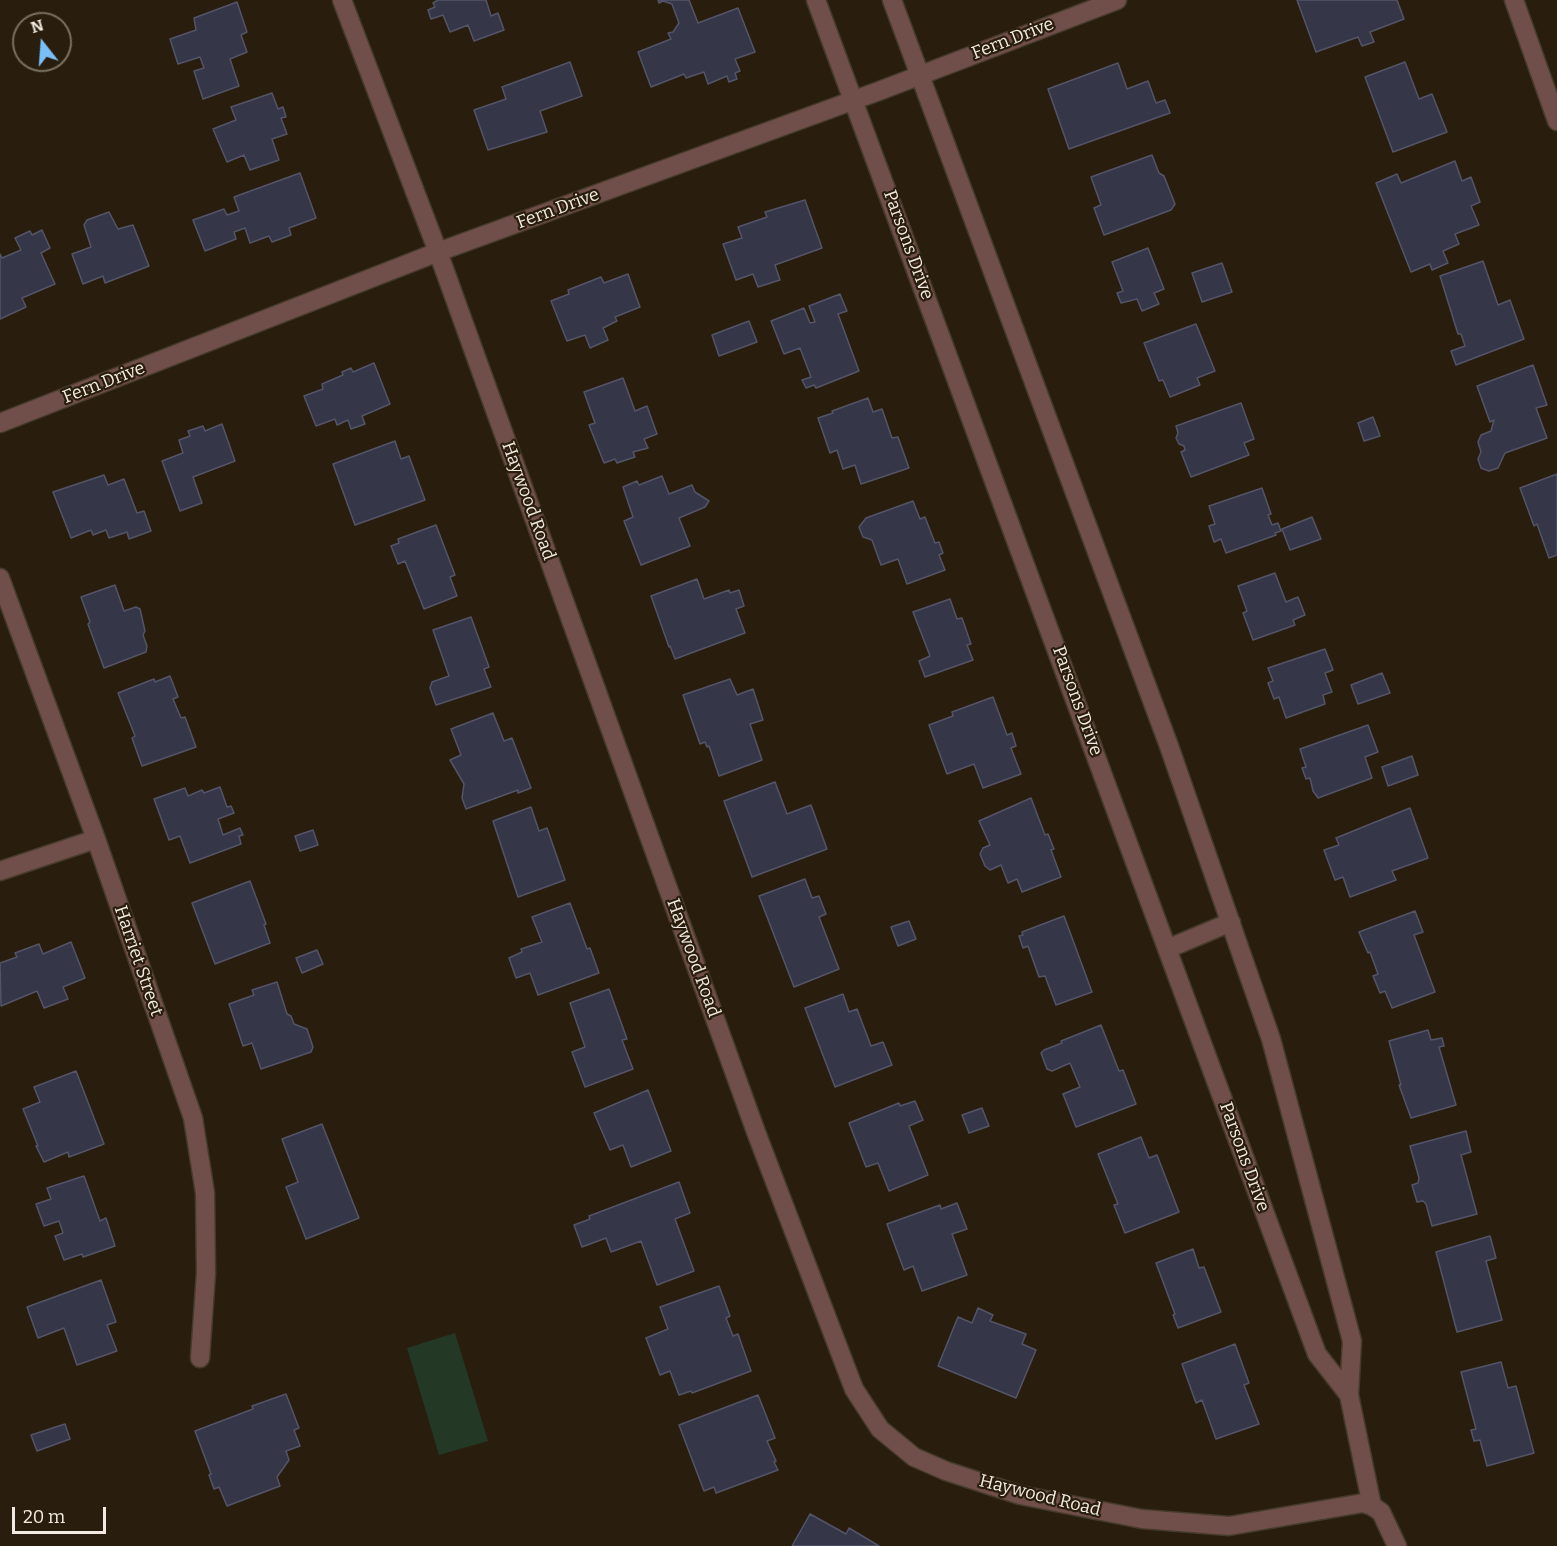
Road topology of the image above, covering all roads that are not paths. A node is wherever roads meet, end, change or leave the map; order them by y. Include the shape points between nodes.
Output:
1 (342, 0) edge
2 (816, 0) edge
3 (892, 0) edge
4 (1117, 0) edge
5 (1514, 0) edge
6 (920, 75) junction
7 (854, 100) junction
8 (1557, 121) edge
9 (438, 252) junction
10 (0, 423) edge
11 (0, 578) edge
12 (96, 839) junction
13 (0, 871) edge
14 (1231, 922) junction
15 (1167, 949) junction
16 (200, 1358) dead end
17 (1348, 1395) junction
18 (1372, 1506) junction
19 (1397, 1546) edge

1 - 9 street, Haywood Road
2 - 7 street, Parsons Drive
3 - 6 street, Parsons Drive
4 - 6 street, Fern Drive
5 - 8 street
6 - 7 street, Fern Drive
6 - 14 street, Parsons Drive
7 - 9 street, Fern Drive
7 - 15 street, Parsons Drive
9 - 10 street, Fern Drive
9 - 18 street, Haywood Road via 756,1132 854,1389 880,1429 914,1456 946,1471 1020,1495 1142,1519 1229,1526 1364,1503
11 - 12 street, Harriet Street
12 - 13 street
12 - 16 street, Harriet Street via 193,1118 205,1193 206,1272
14 - 15 street
14 - 17 street, Parsons Drive via 1271,1039 1352,1341
15 - 17 street, Parsons Drive via 1317,1354
17 - 18 street, Parsons Drive
18 - 19 street via 1381,1512

